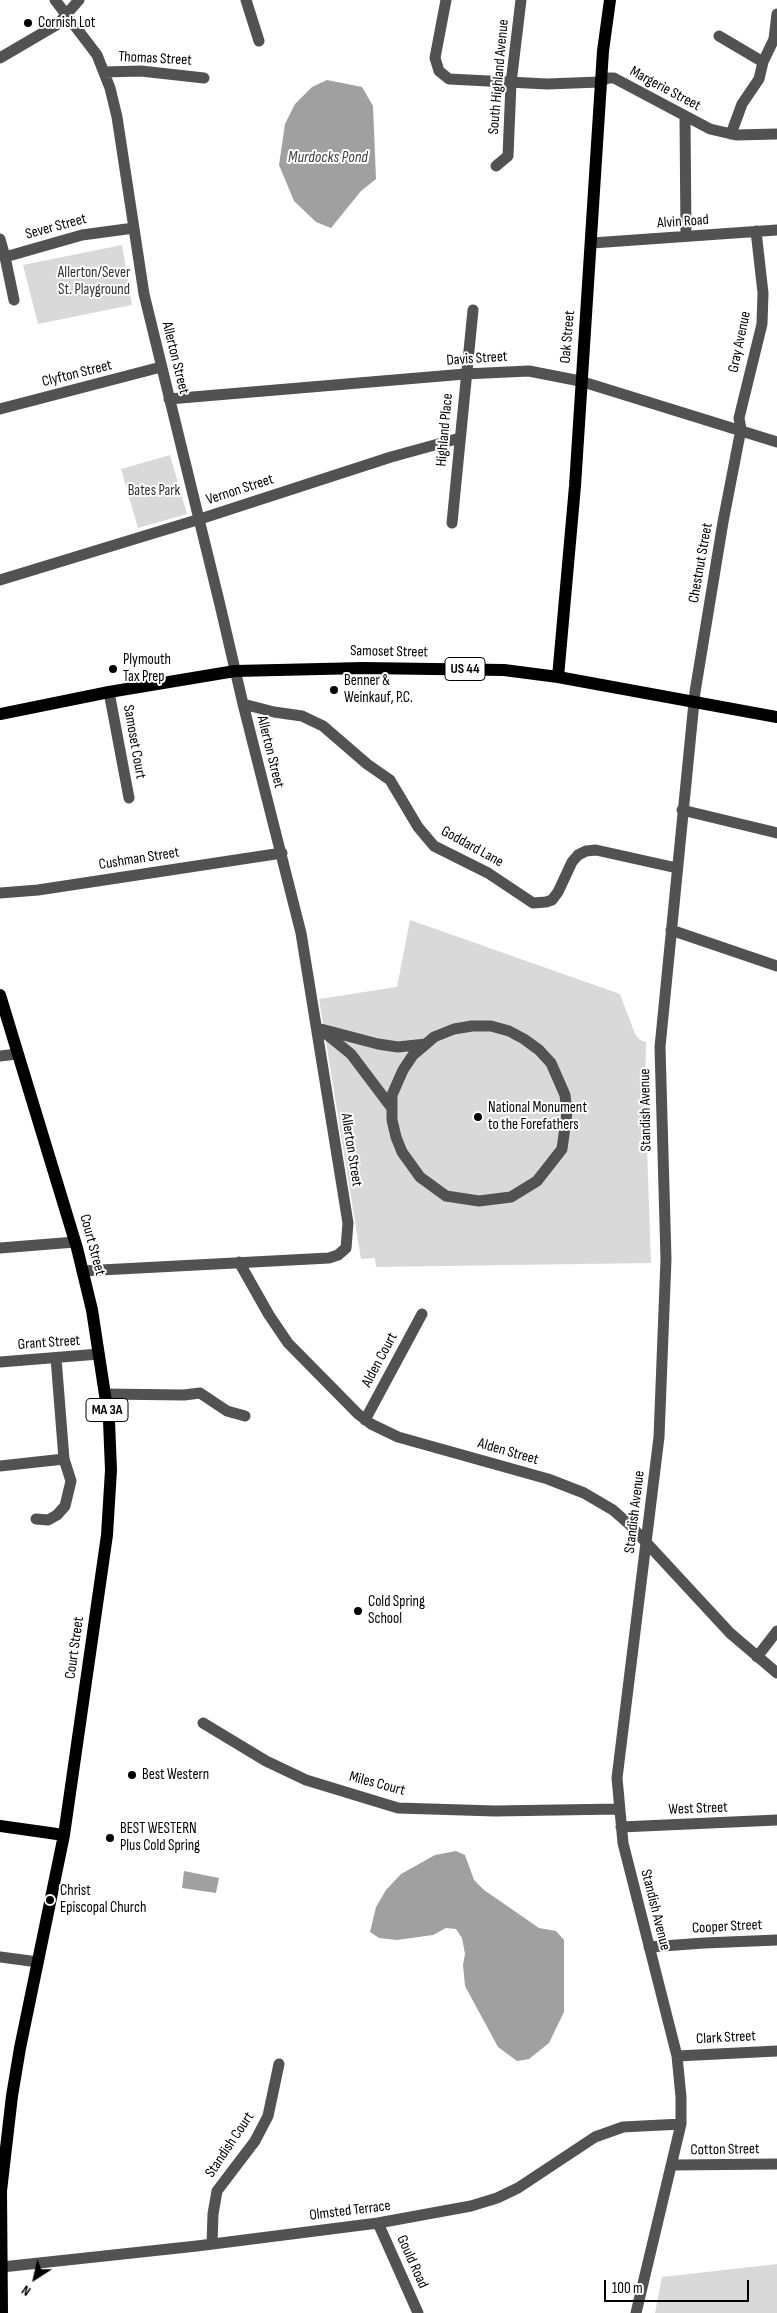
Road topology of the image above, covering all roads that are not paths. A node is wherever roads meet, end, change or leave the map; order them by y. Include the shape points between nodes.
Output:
1 (55, 0) edge
2 (79, 0) edge
3 (246, 0) edge
4 (446, 0) edge
5 (521, 0) edge
6 (610, 0) edge
7 (777, 14) edge
8 (66, 16) junction
9 (719, 36) dead end
10 (259, 41) dead end
11 (0, 58) edge
12 (763, 62) junction
13 (104, 72) junction
14 (204, 78) dead end
15 (511, 82) junction
16 (600, 82) junction
17 (685, 117) junction
18 (731, 134) junction
19 (777, 134) edge
20 (496, 166) dead end
21 (134, 228) junction
22 (777, 230) edge
23 (756, 231) junction
24 (686, 236) junction
25 (0, 239) edge
26 (592, 243) junction
27 (5, 257) junction
28 (14, 300) dead end
29 (473, 310) dead end
30 (161, 368) junction
31 (465, 374) junction
32 (580, 381) junction
33 (170, 399) junction
34 (0, 409) edge
35 (741, 429) junction
36 (460, 438) junction
37 (777, 442) edge
38 (200, 519) junction
39 (452, 523) dead end
40 (0, 580) edge
41 (235, 671) junction
42 (558, 677) junction
43 (109, 692) junction
44 (694, 702) junction
45 (243, 704) junction
46 (0, 714) edge
47 (777, 718) edge
48 (129, 798) dead end
49 (682, 810) junction
50 (777, 833) edge
51 (282, 853) junction
52 (677, 868) junction
53 (0, 893) edge
54 (671, 930) junction
55 (777, 966) edge
56 (0, 995) edge
57 (317, 1028) junction
58 (426, 1044) junction
59 (16, 1054) junction
60 (0, 1056) edge
61 (391, 1106) junction
62 (75, 1242) junction
63 (0, 1248) edge
64 (239, 1262) junction
65 (82, 1270) junction
66 (422, 1314) dead end
67 (99, 1354) junction
68 (56, 1358) junction
69 (0, 1362) edge
70 (105, 1394) junction
71 (245, 1416) dead end
72 (365, 1420) junction
73 (64, 1460) junction
74 (0, 1466) edge
75 (36, 1519) dead end
76 (646, 1541) junction
77 (777, 1631) edge
78 (757, 1657) junction
79 (777, 1673) edge
80 (203, 1723) dead end
81 (619, 1809) junction
82 (777, 1820) edge
83 (0, 1826) edge
84 (621, 1827) junction
85 (64, 1835) junction
86 (777, 1940) edge
87 (649, 1948) junction
88 (0, 1957) edge
89 (38, 1962) junction
90 (777, 2051) edge
91 (676, 2056) junction
92 (279, 2064) dead end
93 (681, 2124) junction
94 (777, 2164) edge
95 (673, 2165) junction
96 (1, 2190) edge
97 (378, 2222) junction
98 (212, 2244) junction
99 (2, 2267) junction
100 (2, 2313) edge
101 (418, 2313) edge
102 (636, 2313) edge

1 - 8 street, Allerton Street
2 - 8 street
3 - 10 street
4 - 15 street, Margerie Street via 435,58 439,71 449,79
5 - 15 street, South Highland Avenue
6 - 16 main road, Oak Street
7 - 12 street via 774,39
8 - 11 street via 55,26
8 - 13 street, Allerton Street via 97,55
9 - 12 street
12 - 18 street via 759,79 742,104
13 - 14 street, Thomas Street via 141,71
13 - 21 street, Allerton Street via 117,117
15 - 16 street, Margerie Street
15 - 20 street, South Highland Avenue via 508,156
16 - 17 street, Margerie Street via 614,78
16 - 26 main road, Oak Street
17 - 18 street, Margerie Street via 710,130
17 - 24 street
18 - 19 street, Margerie Street
21 - 27 street, Sever Street via 82,234
21 - 30 street, Allerton Street via 144,294
22 - 23 street, Alvin Road
23 - 24 street, Alvin Road
23 - 35 street, Gray Avenue via 763,293 762,324 739,418
24 - 26 street, Alvin Road
25 - 27 street
26 - 32 main road, Oak Street
27 - 28 street
29 - 31 street, Highland Place
30 - 33 street, Allerton Street
30 - 34 street, Clyfton Street
31 - 32 street, Davis Street via 529,371
31 - 33 street, Davis Street
31 - 36 street, Highland Place
32 - 35 street, Davis Street
32 - 42 main road, Oak Street via 569,563
33 - 38 street, Allerton Street
35 - 37 street, Davis Street
35 - 44 street, Chestnut Street
36 - 38 street, Vernon Street
36 - 39 street, Highland Place
38 - 40 street, Vernon Street
38 - 41 street, Allerton Street
41 - 42 main road, Samoset Street / US 44 via 295,668 477,669
41 - 43 main road, Samoset Street / US 44
41 - 45 street, Allerton Street
42 - 44 main road, Samoset Street / US 44
43 - 46 main road, Samoset Street / US 44
43 - 48 street, Samoset Court
44 - 47 main road, Samoset Street / US 44
44 - 49 street, Standish Avenue
45 - 51 street, Allerton Street
45 - 52 street, Goddard Lane via 302,716 323,726 390,780 418,828 434,846 488,873 533,902 552,900 572,862 586,851 596,850
49 - 50 street
49 - 52 street, Standish Avenue
51 - 53 street, Cushman Street
51 - 57 street, Allerton Street via 301,933
52 - 54 street, Standish Avenue
54 - 55 street
54 - 76 street, Standish Avenue via 660,1047 666,1259 664,1356 659,1437
56 - 59 main road, Court Street / MA 3A
57 - 58 street via 398,1047
57 - 61 street via 351,1054
57 - 64 street, Allerton Street via 348,1223 346,1248 329,1258
58 - 61 street via 402,1070 395,1084
58 - 61 street via 454,1029 490,1026 509,1031 539,1050 552,1063 565,1095 567,1112 562,1149 537,1181 517,1194 479,1202 446,1196 430,1186 410,1165 396,1137
59 - 60 street
59 - 62 main road, Court Street / MA 3A
62 - 63 street
62 - 65 main road, Court Street / MA 3A
64 - 65 street, Allerton Street
64 - 72 street, Alden Street via 288,1343
65 - 67 main road, Court Street / MA 3A
66 - 72 street, Alden Court
67 - 68 street, Grant Street
67 - 70 main road, Court Street / MA 3A
68 - 69 street, Grant Street
68 - 73 street
70 - 71 street via 200,1393 227,1411
70 - 85 main road, Court Street / MA 3A via 111,1470 109,1516
72 - 76 street, Alden Street via 410,1441 541,1477 584,1494 612,1510
73 - 74 street
73 - 75 street via 71,1481 65,1506 48,1520
76 - 78 street, Alden Street via 730,1633
76 - 81 street, Standish Avenue via 620,1744
77 - 78 street
78 - 79 street, Alden Street
80 - 81 street, Miles Court via 266,1761 306,1780 398,1808
81 - 84 street, Standish Avenue
82 - 84 street, West Street
83 - 85 main road
84 - 87 street, Standish Avenue
85 - 89 main road, Court Street / MA 3A
86 - 87 street, Cooper Street
87 - 91 street, Standish Avenue
88 - 89 street
89 - 96 main road, Court Street / MA 3A via 20,2048
90 - 91 street, Clark Street
91 - 93 street, Standish Avenue
92 - 98 street, Standish Court via 268,2116 255,2141 217,2191
93 - 95 street, Standish Avenue
93 - 97 street, Olmsted Terrace via 623,2127 595,2137 498,2198
94 - 95 street, Cotton Street
95 - 102 street, Standish Avenue
96 - 99 main road, Court Street / MA 3A
97 - 98 street, Olmsted Terrace
97 - 101 street, Gould Road
98 - 99 street, Olmsted Terrace
99 - 100 main road, Court Street / MA 3A

